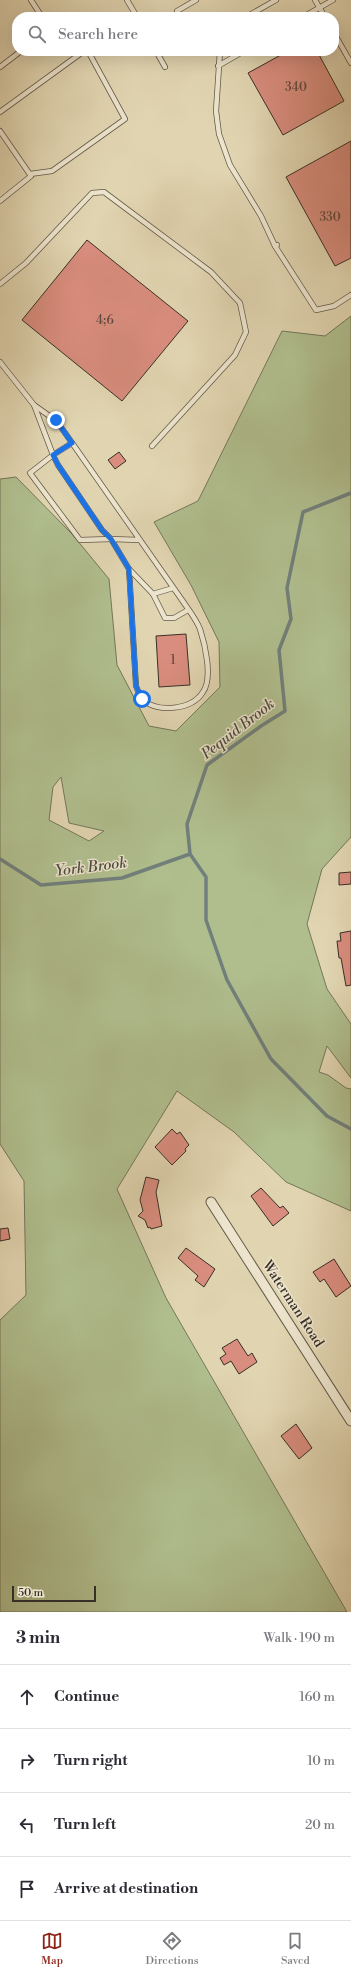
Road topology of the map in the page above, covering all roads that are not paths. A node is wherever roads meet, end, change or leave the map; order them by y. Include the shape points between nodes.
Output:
1 (31, 0) edge
2 (127, 0) edge
3 (196, 0) edge
4 (276, 0) edge
5 (315, 0) edge
6 (333, 0) edge
7 (319, 8) junction
8 (177, 11) dead end
9 (39, 12) edge
10 (134, 12) edge
11 (255, 12) edge
12 (312, 12) edge
13 (322, 12) edge
14 (339, 42) edge
15 (14, 56) edge
16 (77, 56) edge
17 (91, 56) edge
18 (159, 56) edge
19 (219, 56) edge
20 (235, 56) edge
21 (351, 63) edge
22 (0, 66) edge
23 (218, 66) junction
24 (165, 67) dead end
25 (0, 112) edge
26 (0, 131) edge
27 (30, 174) junction
28 (0, 201) edge
29 (0, 284) edge
30 (351, 296) edge
31 (0, 362) edge
32 (34, 405) junction
33 (72, 443) junction
34 (152, 446) dead end
35 (53, 455) junction
36 (111, 539) junction
37 (139, 540) junction
38 (129, 569) junction
39 (173, 588) junction
40 (153, 594) junction
41 (188, 610) junction
42 (211, 1202) dead end
43 (351, 1421) edge

1 - 9 lane
2 - 10 lane
3 - 8 lane
4 - 11 lane
5 - 7 lane
6 - 7 lane
7 - 12 lane
7 - 13 lane
14 - 21 lane
15 - 22 lane
16 - 25 lane
17 - 27 lane via 125,119 52,171
18 - 24 lane
19 - 23 lane
20 - 23 lane
23 - 30 lane via 218,134 230,165 276,246 316,310 334,306
26 - 27 lane
27 - 28 lane via 31,176
29 - 34 lane via 26,262 92,193 104,192 211,272 240,303 246,332 235,355
31 - 32 lane
32 - 33 lane via 56,420
32 - 35 lane
33 - 35 lane
33 - 37 lane
35 - 36 lane via 102,530
35 - 36 lane via 30,473 80,540
36 - 37 lane
36 - 38 lane
37 - 39 lane
38 - 40 lane
38 - 41 lane via 136,686 142,699 155,707 171,708 191,703 204,692 207,676 206,652 199,628
39 - 40 lane
39 - 41 lane
40 - 41 lane via 165,618 174,618
42 - 43 street, Waterman Road

